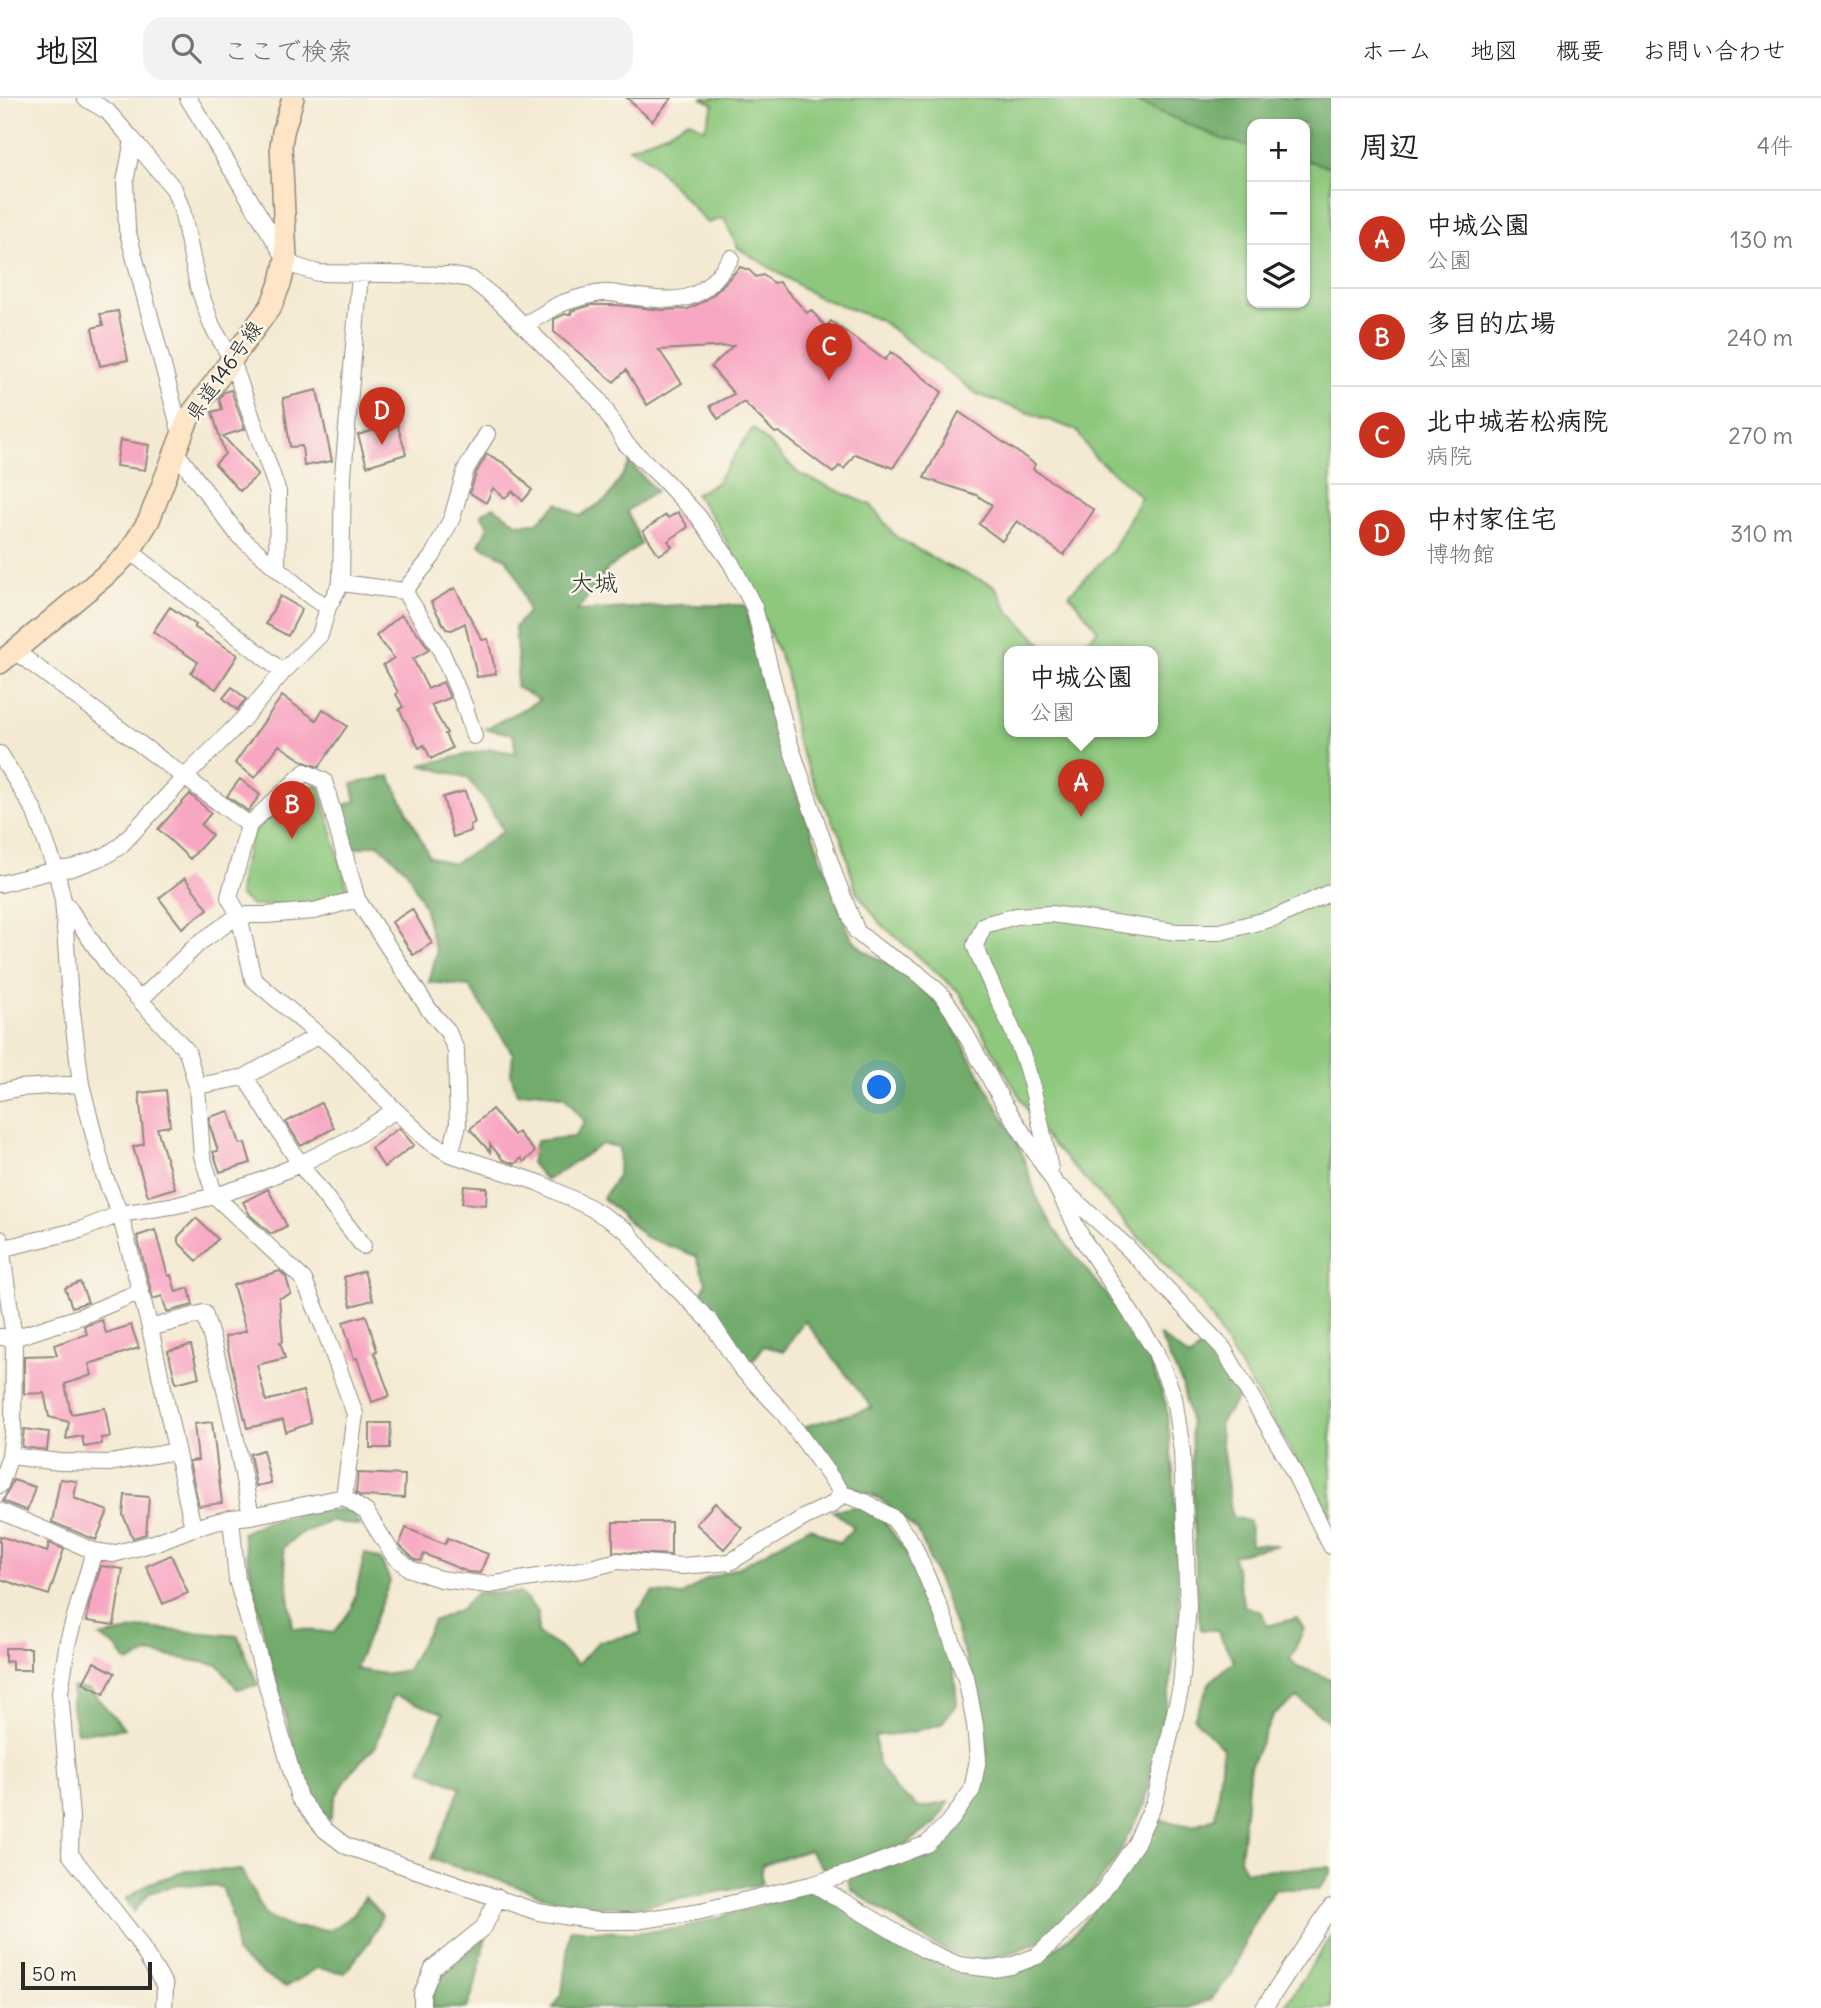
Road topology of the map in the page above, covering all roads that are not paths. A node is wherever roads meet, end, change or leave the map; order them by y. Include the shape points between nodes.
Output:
1 (85, 98) edge
2 (188, 98) edge
3 (293, 98) edge
4 (133, 140) junction
5 (731, 258) dead end
6 (286, 259) junction
7 (360, 274) junction
8 (523, 325) junction
9 (231, 358) junction
10 (487, 434) dead end
11 (178, 442) junction
12 (130, 551) junction
13 (277, 568) junction
14 (341, 583) junction
15 (404, 591) junction
16 (328, 607) junction
17 (7, 657) edge
18 (283, 672) junction
19 (474, 736) dead end
20 (0, 754) edge
21 (185, 777) junction
22 (249, 825) junction
23 (56, 870) junction
24 (0, 884) edge
25 (1331, 891) edge
26 (357, 899) junction
27 (63, 900) junction
28 (239, 915) junction
29 (139, 1000) junction
30 (319, 1035) junction
31 (245, 1077) junction
32 (81, 1084) junction
33 (197, 1086) junction
34 (0, 1092) edge
35 (394, 1110) junction
36 (450, 1154) junction
37 (300, 1164) junction
38 (1052, 1180) junction
39 (215, 1196) junction
40 (120, 1214) junction
41 (1, 1245) edge
42 (363, 1246) dead end
43 (141, 1291) junction
44 (150, 1328) junction
45 (7, 1337) edge
46 (176, 1451) junction
47 (10, 1456) junction
48 (0, 1485) edge
49 (843, 1494) junction
50 (344, 1497) junction
51 (0, 1511) edge
52 (251, 1516) junction
53 (231, 1518) junction
54 (193, 1528) junction
55 (1331, 1546) edge
56 (94, 1551) junction
57 (814, 1884) junction
58 (498, 1897) junction
59 (1331, 1907) edge
60 (164, 2008) edge
61 (422, 2008) edge
62 (1264, 2008) edge

1 - 4 street via 107,111
2 - 6 street
3 - 6 main road, 県道146号線 via 281,146
4 - 9 street via 174,189 198,286 212,326
4 - 11 street via 125,183 127,229
5 - 8 street via 702,290 688,298 673,301 604,293 558,305
6 - 7 street via 318,273
6 - 9 main road, 県道146号線 via 271,306
7 - 8 street via 471,279
7 - 14 street via 343,475
8 - 38 street via 599,400 626,444 698,516 732,563 754,607 788,739 835,879 858,932 941,994
9 - 11 main road, 県道146号線 via 198,403
9 - 13 street via 278,492
10 - 15 street via 466,469 452,518 432,557
11 - 12 main road, 県道146号線 via 149,520
11 - 13 street via 239,536
12 - 17 main road, 県道146号線
12 - 18 street
13 - 16 street
14 - 15 street
14 - 16 street
15 - 19 street via 440,648
16 - 18 street via 320,635
17 - 21 street
18 - 21 street
20 - 23 street via 34,810
21 - 22 street
21 - 23 street via 120,846 72,869
22 - 26 street via 305,772 324,781
22 - 28 street via 229,897
23 - 24 street
23 - 27 street
25 - 38 street via 1277,917 1220,932 1177,932 1051,914 1016,916 985,925 975,944 1027,1069
26 - 28 street via 314,911
26 - 36 street via 456,1050 458,1125
27 - 29 street via 111,969
27 - 32 street
28 - 29 street via 199,943
28 - 30 street via 253,979
29 - 33 street via 187,1051
30 - 31 street
30 - 35 street
31 - 33 street
31 - 37 street
32 - 34 street
32 - 40 street via 104,1175
33 - 39 street via 202,1156
35 - 36 street
35 - 37 street via 356,1136
36 - 49 street via 537,1182 627,1231 657,1269 710,1321 741,1368 782,1411
37 - 39 street
37 - 42 street
38 - 55 street via 1127,1247 1223,1348
38 - 57 street via 1083,1238 1155,1350 1174,1397 1182,1463 1188,1607 1181,1686 1155,1801 1136,1843 1101,1894 1037,1955 1012,1966 959,1965
39 - 40 street
39 - 50 street via 304,1280 355,1414
40 - 41 street via 80,1230
40 - 43 street
41 - 45 street
43 - 44 street
43 - 45 street via 82,1316
44 - 46 street
44 - 52 street via 204,1313 236,1435
45 - 47 street via 13,1431
46 - 47 street via 110,1463
46 - 54 street
47 - 48 street
49 - 50 street via 730,1562 683,1566 618,1561 489,1585 440,1579 410,1569 394,1556 366,1512
49 - 57 street via 893,1518 913,1544 967,1682 978,1759 972,1790 928,1844
50 - 52 street
51 - 56 street
52 - 53 street
53 - 54 street
53 - 58 street via 237,1580 299,1798 325,1830 346,1846
54 - 56 street via 113,1554
56 - 60 street via 68,1641 60,1692 70,1854 165,1986
57 - 58 street via 636,1921 597,1922 538,1912
58 - 61 street via 484,1927 433,1968 422,1994
59 - 62 street

